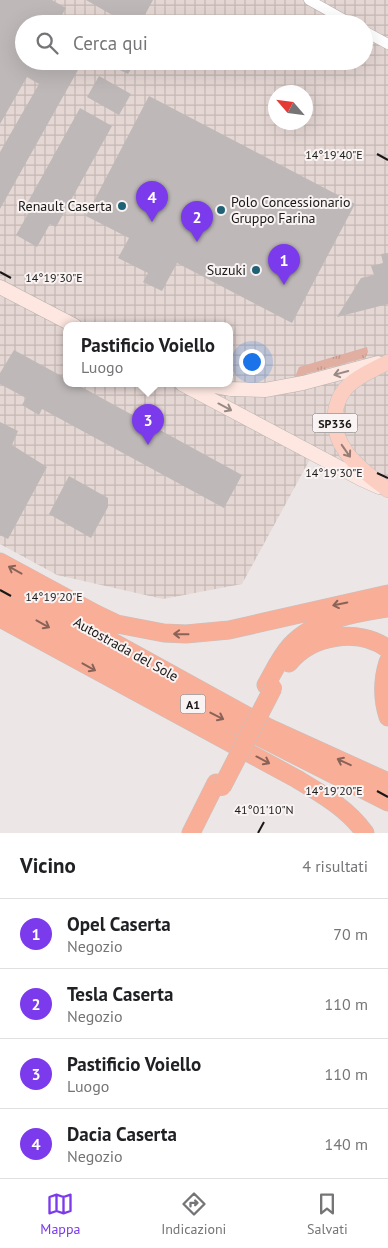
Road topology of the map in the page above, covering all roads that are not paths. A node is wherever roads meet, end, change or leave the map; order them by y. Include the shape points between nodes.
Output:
1 (309, 0) edge
2 (336, 15) edge
3 (373, 36) edge
4 (388, 44) edge
5 (0, 286) edge
6 (68, 322) edge
7 (388, 361) edge
8 (188, 387) edge
9 (220, 387) edge
10 (388, 490) edge
11 (0, 562) edge
12 (0, 580) edge
13 (388, 594) edge
14 (0, 600) edge
15 (388, 608) edge
16 (0, 618) edge
17 (386, 652) edge
18 (270, 687) junction
19 (388, 717) edge
20 (388, 782) edge
21 (219, 785) junction
22 (388, 802) edge
23 (191, 833) edge
24 (199, 833) edge
25 (364, 833) edge

1 - 2 street
3 - 4 street
5 - 6 main road
7 -> 9 main road, SP336 via 265,390
7 -> 10 main road, SP336 via 348,386 338,399 335,416 335,431 347,454 358,467
8 -> 10 main road, SP336 via 361,479
13 -> 11 highway via 229,630 164,633 117,624
20 -> 12 highway, Autostrada del Sole / A1 via 270,728
14 -> 22 highway, Autostrada del Sole / A1 via 131,672
15 - 18 highway via 324,622 312,628 290,646 277,664
16 -> 25 highway via 297,779 338,805
17 - 18 highway via 368,640 348,636 316,642 302,649
17 - 19 highway via 383,688
18 - 21 highway, bridge
21 - 23 highway
21 - 24 highway

